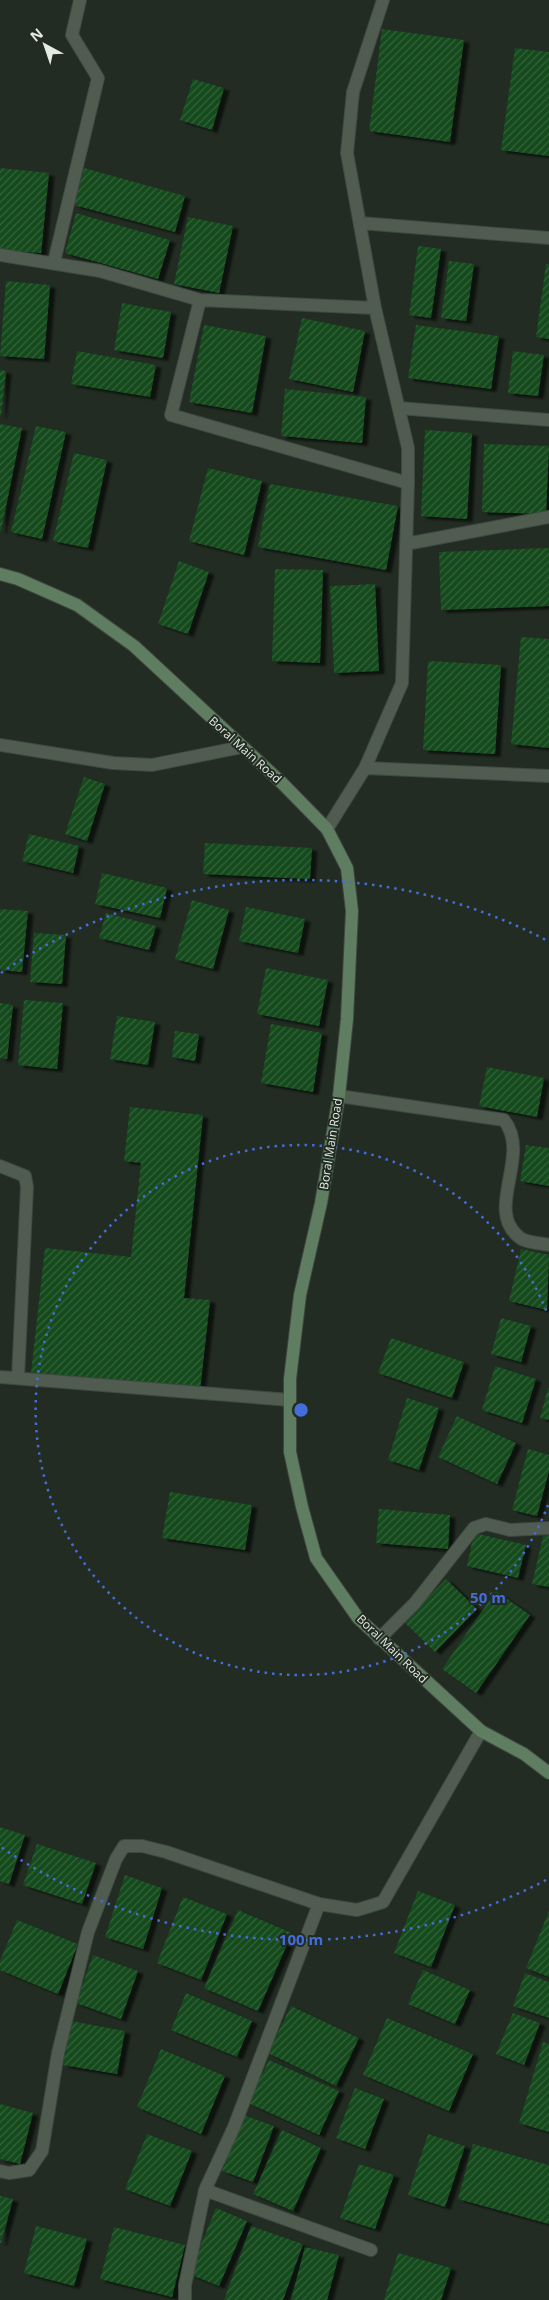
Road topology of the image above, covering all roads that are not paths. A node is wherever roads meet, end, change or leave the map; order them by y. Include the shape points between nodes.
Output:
1 (80, 0) edge
2 (383, 0) edge
3 (360, 223) junction
4 (549, 238) edge
5 (0, 255) edge
6 (54, 262) junction
7 (200, 300) junction
8 (375, 308) junction
9 (398, 408) junction
10 (549, 420) edge
11 (408, 483) junction
12 (549, 517) edge
13 (406, 544) junction
14 (0, 574) edge
15 (0, 745) edge
16 (242, 747) junction
17 (365, 768) junction
18 (549, 776) edge
19 (327, 829) junction
20 (339, 1096) junction
21 (0, 1166) edge
22 (549, 1245) edge
23 (0, 1377) edge
24 (18, 1378) junction
25 (290, 1400) junction
26 (549, 1528) edge
27 (379, 1639) junction
28 (481, 1731) junction
29 (549, 1773) edge
30 (319, 1904) junction
31 (0, 2171) edge
32 (205, 2190) junction
33 (371, 2250) dead end
34 (185, 2300) edge

1 - 6 street via 72,35 98,78
2 - 3 street via 353,92 348,153
3 - 4 street
3 - 8 street
5 - 6 street
6 - 7 street via 100,271
7 - 8 street
7 - 11 street via 171,415
8 - 9 street
9 - 10 street
9 - 11 street via 408,448
11 - 13 street
12 - 13 street
13 - 17 street via 402,683
14 - 16 main road, Boral Main Road via 77,605 134,646
15 - 16 street via 113,763 152,765
16 - 19 main road, Boral Main Road
17 - 18 street
17 - 19 street
19 - 20 main road, Boral Main Road via 347,868 352,911 347,1019
20 - 22 street via 504,1120 512,1129 515,1146 506,1200 507,1222 520,1238
20 - 25 main road, Boral Main Road via 321,1203 300,1295
21 - 24 street via 25,1176 28,1187
23 - 24 street
24 - 25 street
25 - 27 main road, Boral Main Road via 290,1452 316,1558 358,1618
26 - 27 street via 510,1530 486,1524 474,1528 416,1602
27 - 28 main road, Boral Main Road
28 - 29 main road, Boral Main Road via 524,1754
28 - 30 street via 383,1902 357,1910
30 - 31 street via 166,1852 142,1846 124,1846 88,1932 58,2053 42,2151 29,2170
30 - 32 street via 234,2127
32 - 33 street
32 - 34 street via 185,2285

